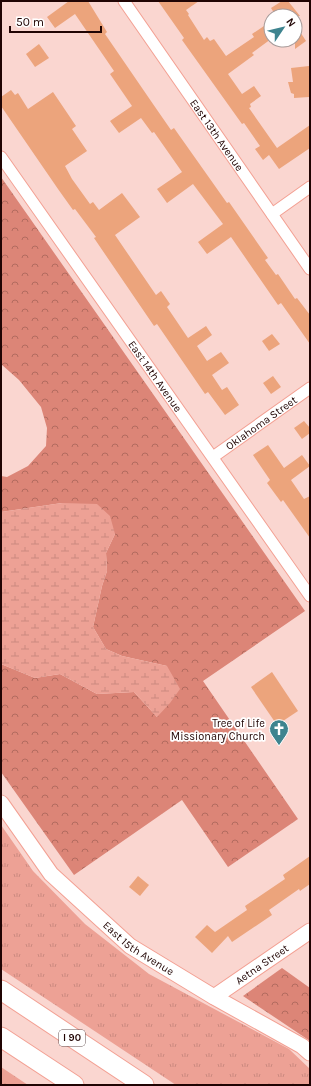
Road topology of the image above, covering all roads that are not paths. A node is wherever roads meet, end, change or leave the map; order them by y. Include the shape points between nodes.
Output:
1 (124, 1) edge
2 (1, 157) edge
3 (310, 187) edge
4 (272, 214) junction
5 (310, 269) edge
6 (310, 388) edge
7 (213, 457) junction
8 (310, 596) edge
9 (1, 802) edge
10 (310, 931) edge
11 (1, 990) edge
12 (214, 997) junction
13 (1, 1037) edge
14 (310, 1053) edge
15 (74, 1085) edge
16 (144, 1085) edge

1 - 4 street, East 13th Avenue
2 - 7 street, East 14th Avenue
3 - 4 street
4 - 5 street, East 13th Avenue
6 - 7 street, Oklahoma Street
7 - 8 street, East 14th Avenue
9 - 12 street, East 15th Avenue via 51,874 130,946
10 - 12 street, Aetna Street
11 - 16 highway, I 90
12 - 14 street, East 15th Avenue via 302,1046
13 - 15 highway

